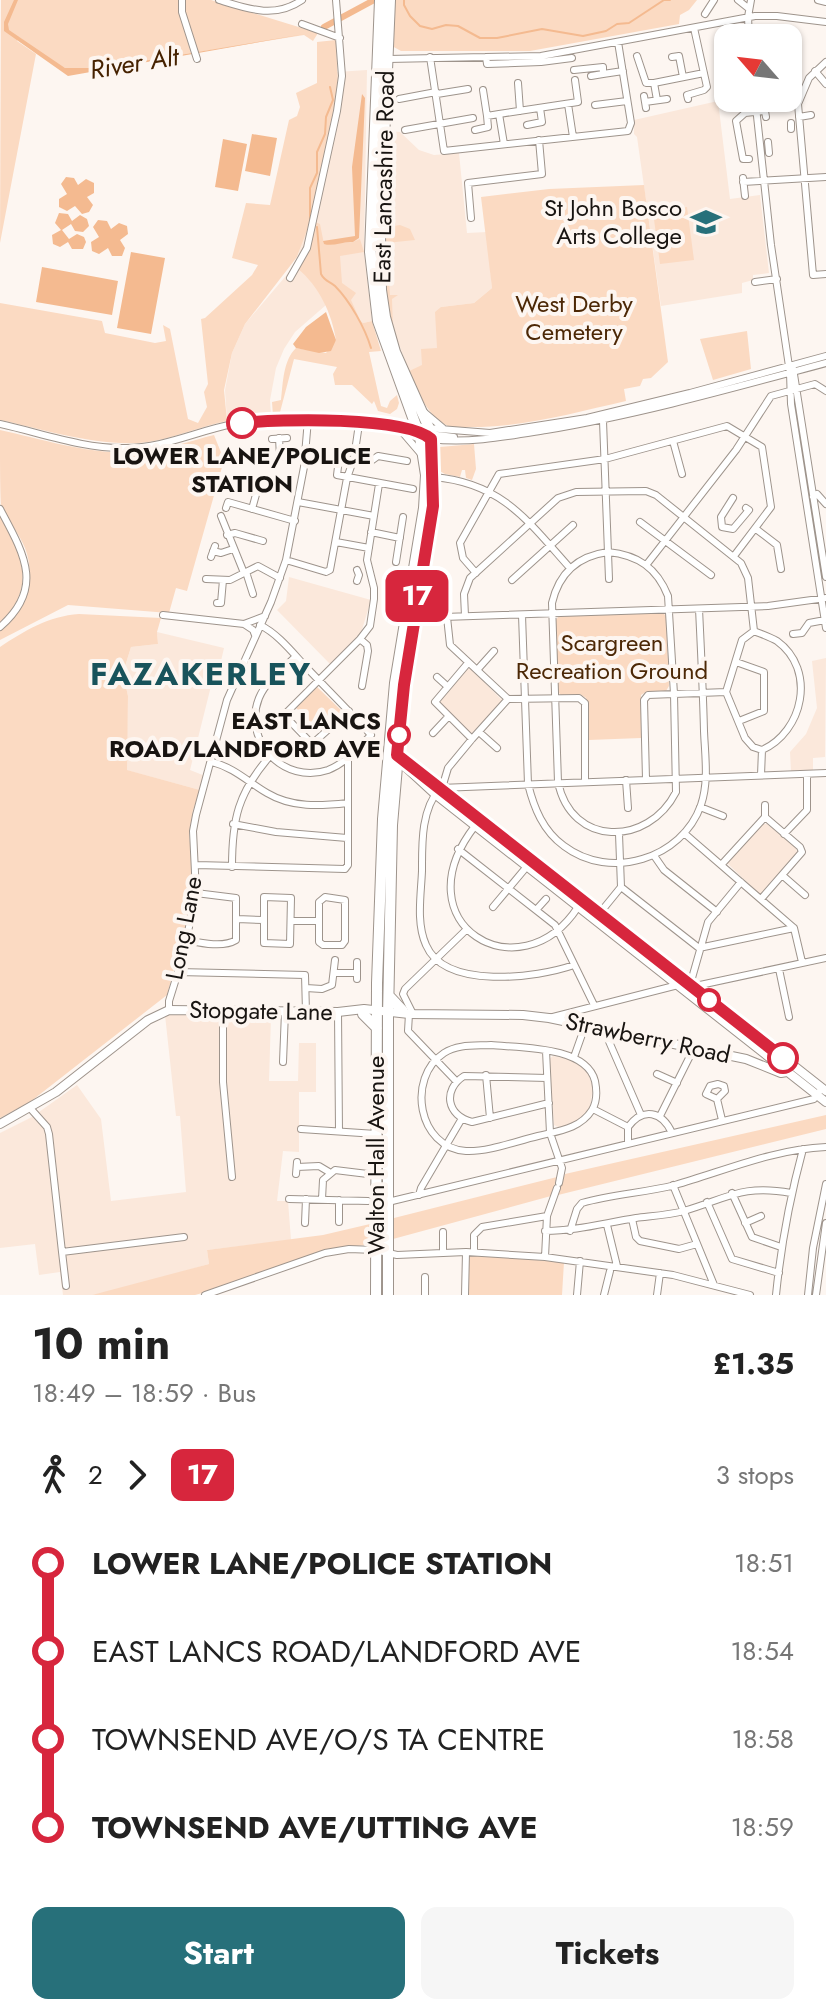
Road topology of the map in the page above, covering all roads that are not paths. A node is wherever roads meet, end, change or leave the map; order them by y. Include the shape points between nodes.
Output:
1 (182, 0) edge
2 (219, 0) edge
3 (302, 0) edge
4 (336, 0) edge
5 (380, 0) edge
6 (390, 0) edge
7 (714, 0) edge
8 (738, 0) edge
9 (751, 0) edge
10 (818, 0) edge
11 (826, 2) edge
12 (748, 8) junction
13 (705, 14) dead end
14 (748, 17) junction
15 (826, 22) edge
16 (306, 24) dead end
17 (748, 24) edge
18 (694, 28) junction
19 (340, 38) junction
20 (618, 42) junction
21 (384, 55) junction
22 (637, 56) dead end
23 (430, 57) junction
24 (672, 57) dead end
25 (572, 58) dead end
26 (197, 59) dead end
27 (541, 59) junction
28 (826, 62) edge
29 (574, 70) dead end
30 (623, 71) junction
31 (815, 71) junction
32 (704, 73) junction
33 (603, 74) junction
34 (591, 76) dead end
35 (683, 77) junction
36 (575, 80) dead end
37 (518, 83) dead end
38 (654, 83) junction
39 (826, 84) edge
40 (468, 89) dead end
41 (483, 90) dead end
42 (436, 93) junction
43 (399, 99) dead end
44 (667, 99) dead end
45 (688, 99) dead end
46 (657, 100) junction
47 (627, 101) junction
48 (645, 102) dead end
49 (568, 104) junction
50 (595, 105) dead end
51 (540, 108) junction
52 (520, 111) junction
53 (757, 112) joint
54 (499, 114) junction
55 (811, 115) dead end
56 (487, 116) junction
57 (473, 118) dead end
58 (441, 124) junction
59 (794, 124) junction
60 (527, 125) dead end
61 (405, 130) dead end
62 (475, 130) dead end
63 (573, 137) junction
64 (539, 140) junction
65 (504, 144) junction
66 (749, 159) dead end
67 (826, 177) edge
68 (804, 178) junction
69 (764, 182) junction
70 (745, 196) dead end
71 (473, 216) dead end
72 (826, 274) edge
73 (290, 278) dead end
74 (777, 279) junction
75 (755, 282) dead end
76 (787, 349) junction
77 (395, 352) junction
78 (826, 356) edge
79 (826, 363) edge
80 (804, 366) junction
81 (792, 369) junction
82 (779, 376) junction
83 (793, 386) junction
84 (826, 391) edge
85 (410, 405) junction
86 (422, 410) junction
87 (308, 419) junction
88 (603, 421) junction
89 (0, 424) edge
90 (359, 424) junction
91 (385, 426) junction
92 (447, 431) junction
93 (403, 433) junction
94 (424, 433) junction
95 (745, 436) junction
96 (287, 438) dead end
97 (474, 439) junction
98 (444, 441) junction
99 (673, 441) junction
100 (428, 454) junction
101 (305, 457) junction
102 (605, 459) junction
103 (354, 460) junction
104 (407, 461) dead end
105 (682, 474) dead end
106 (434, 477) junction
107 (347, 478) junction
108 (379, 484) junction
109 (413, 489) dead end
110 (489, 490) junction
111 (257, 491) dead end
112 (426, 492) junction
113 (606, 492) junction
114 (230, 493) dead end
115 (813, 497) junction
116 (733, 498) dead end
117 (298, 502) junction
118 (826, 504) edge
119 (746, 508) dead end
120 (0, 509) edge
121 (252, 509) junction
122 (341, 510) junction
123 (221, 516) dead end
124 (374, 516) junction
125 (403, 517) dead end
126 (684, 517) junction
127 (295, 521) junction
128 (640, 522) dead end
129 (530, 523) junction
130 (738, 524) junction
131 (573, 525) dead end
132 (754, 531) junction
133 (371, 532) junction
134 (227, 535) junction
135 (400, 538) junction
136 (263, 541) dead end
137 (665, 541) junction
138 (336, 542) junction
139 (551, 546) junction
140 (369, 548) junction
141 (233, 549) junction
142 (213, 551) dead end
143 (608, 552) junction
144 (734, 556) junction
145 (286, 560) junction
146 (396, 562) dead end
147 (647, 564) junction
148 (570, 568) junction
149 (781, 569) dead end
150 (245, 572) junction
151 (369, 572) junction
152 (476, 573) junction
153 (358, 575) dead end
154 (711, 575) dead end
155 (826, 577) edge
156 (280, 578) junction
157 (206, 579) dead end
158 (609, 579) dead end
159 (223, 580) junction
160 (512, 580) dead end
161 (253, 594) dead end
162 (824, 598) edge
163 (222, 603) dead end
164 (751, 607) junction
165 (669, 609) junction
166 (699, 609) junction
167 (552, 613) junction
168 (163, 615) dead end
169 (522, 615) junction
170 (265, 616) junction
171 (465, 616) junction
172 (447, 617) junction
173 (410, 618) junction
174 (244, 624) junction
175 (825, 624) edge
176 (260, 625) junction
177 (0, 627) edge
178 (754, 631) junction
179 (793, 634) dead end
180 (255, 635) junction
181 (360, 639) junction
182 (494, 651) dead end
183 (296, 656) junction
184 (736, 662) junction
185 (468, 663) junction
186 (477, 670) junction
187 (437, 677) dead end
188 (318, 680) junction
189 (362, 686) dead end
190 (447, 686) junction
191 (726, 692) junction
192 (703, 693) junction
193 (674, 694) junction
194 (508, 699) junction
195 (525, 699) junction
196 (555, 699) junction
197 (349, 711) junction
198 (448, 717) junction
199 (739, 721) junction
200 (479, 732) junction
201 (433, 733) dead end
202 (472, 739) junction
203 (497, 748) dead end
204 (762, 750) junction
205 (270, 756) junction
206 (393, 757) junction
207 (348, 759) junction
208 (212, 762) junction
209 (826, 773) edge
210 (807, 774) junction
211 (761, 775) junction
212 (706, 776) junction
213 (414, 777) junction
214 (677, 777) junction
215 (395, 779) junction
216 (646, 779) junction
217 (250, 780) junction
218 (626, 780) junction
219 (585, 781) junction
220 (558, 782) junction
221 (528, 784) junction
222 (439, 790) junction
223 (348, 803) junction
224 (765, 805) dead end
225 (700, 807) junction
226 (628, 808) dead end
227 (723, 816) dead end
228 (765, 817) junction
229 (233, 824) junction
230 (475, 826) junction
231 (684, 833) junction
232 (619, 834) junction
233 (784, 834) junction
234 (347, 838) junction
235 (458, 849) junction
236 (655, 857) junction
237 (621, 863) junction
238 (529, 864) junction
239 (722, 864) junction
240 (196, 865) junction
241 (232, 867) junction
242 (782, 875) junction
243 (741, 882) junction
244 (621, 887) junction
245 (509, 888) junction
246 (196, 893) junction
247 (805, 895) dead end
248 (546, 899) dead end
249 (761, 899) junction
250 (493, 907) dead end
251 (578, 907) junction
252 (536, 910) junction
253 (717, 912) junction
254 (597, 917) junction
255 (237, 919) junction
256 (263, 920) junction
257 (292, 921) junction
258 (318, 921) junction
259 (794, 928) junction
260 (467, 929) junction
261 (557, 930) junction
262 (186, 940) junction
263 (335, 946) junction
264 (699, 948) junction
265 (826, 958) edge
266 (436, 959) junction
267 (357, 962) dead end
268 (802, 962) junction
269 (574, 965) junction
270 (779, 969) junction
271 (178, 972) junction
272 (335, 973) junction
273 (687, 987) junction
274 (306, 988) junction
275 (377, 995) junction
276 (389, 996) junction
277 (594, 1005) junction
278 (169, 1010) junction
279 (223, 1010) junction
280 (285, 1012) junction
281 (306, 1012) junction
282 (338, 1012) junction
283 (360, 1012) junction
284 (382, 1012) junction
285 (407, 1013) junction
286 (789, 1017) dead end
287 (549, 1018) junction
288 (585, 1026) junction
289 (377, 1028) junction
290 (389, 1028) junction
291 (604, 1030) junction
292 (695, 1047) junction
293 (763, 1048) junction
294 (546, 1051) junction
295 (574, 1057) junction
296 (746, 1059) junction
297 (436, 1060) junction
298 (283, 1062) dead end
299 (790, 1069) junction
300 (657, 1074) dead end
301 (486, 1075) junction
302 (547, 1078) junction
303 (456, 1081) junction
304 (677, 1083) junction
305 (822, 1092) edge
306 (717, 1099) dead end
307 (826, 1102) edge
308 (549, 1103) junction
309 (30, 1108) junction
310 (593, 1109) junction
311 (641, 1115) junction
312 (660, 1116) junction
313 (490, 1118) junction
314 (461, 1120) junction
315 (722, 1120) junction
316 (0, 1124) edge
317 (628, 1127) junction
318 (301, 1129) dead end
319 (339, 1131) junction
320 (550, 1133) junction
321 (672, 1133) junction
322 (376, 1134) junction
323 (628, 1143) junction
324 (447, 1144) junction
325 (826, 1147) edge
326 (803, 1149) junction
327 (561, 1160) junction
328 (297, 1168) dead end
329 (329, 1172) junction
330 (376, 1175) junction
331 (232, 1177) dead end
332 (826, 1184) edge
333 (673, 1185) junction
334 (732, 1193) junction
335 (791, 1193) junction
336 (419, 1195) junction
337 (289, 1199) dead end
338 (306, 1199) junction
339 (322, 1199) junction
340 (339, 1200) junction
341 (368, 1201) dead end
342 (388, 1202) junction
343 (707, 1202) junction
344 (683, 1211) junction
345 (547, 1216) junction
346 (761, 1216) dead end
347 (632, 1219) junction
348 (339, 1222) dead end
349 (305, 1223) dead end
350 (745, 1223) junction
351 (826, 1223) edge
352 (607, 1225) junction
353 (545, 1231) junction
354 (570, 1231) junction
355 (443, 1232) dead end
356 (184, 1237) dead end
357 (697, 1244) junction
358 (781, 1247) junction
359 (375, 1250) junction
360 (62, 1252) junction
361 (470, 1252) junction
362 (443, 1253) junction
363 (388, 1254) junction
364 (545, 1257) junction
365 (580, 1261) junction
366 (617, 1266) junction
367 (610, 1271) dead end
368 (660, 1273) junction
369 (779, 1273) junction
370 (425, 1277) dead end
371 (714, 1285) junction
372 (66, 1286) dead end
373 (226, 1292) edge
374 (205, 1295) edge
375 (376, 1295) edge
376 (388, 1295) edge
377 (425, 1295) edge
378 (465, 1295) edge
379 (577, 1295) edge
380 (605, 1295) edge
381 (657, 1295) edge
382 (750, 1295) edge
383 (776, 1295) edge
384 (808, 1295) edge
385 (816, 1295) edge

1 - 26 street
2 - 3 street via 268,12
4 - 19 street
5 - 21 highway, East Lancashire Road
6 - 21 highway, East Lancashire Road
7 - 13 street
8 - 12 street
9 - 12 street
10 - 11 street
12 - 14 street
14 - 15 street
14 - 17 street
14 - 18 street
16 - 19 street
18 - 20 street
18 - 32 street
19 - 73 street via 337,111 307,248
20 - 27 street
20 - 30 street
21 - 23 street
21 - 77 highway, East Lancashire Road via 379,262
21 - 85 highway, East Lancashire Road via 370,252 382,335
22 - 38 street via 643,80
23 - 27 street
23 - 42 street
24 - 35 street via 679,56
25 - 27 street
28 - 31 street
29 - 33 street via 603,67
30 - 33 street
30 - 47 street
31 - 39 street
31 - 59 street via 803,88
32 - 35 street
32 - 45 street via 707,87
33 - 34 street
35 - 38 street
36 - 49 street via 578,102
37 - 52 street
38 - 46 street
40 - 42 street
41 - 56 street
42 - 43 street
42 - 58 street
44 - 46 street
46 - 48 street
47 - 50 street
47 - 63 street via 628,131
49 - 51 street
49 - 63 street
51 - 52 street
51 - 60 street via 542,122
52 - 54 street
53 - 66 street via 736,121 743,159
53 - 69 street via 767,148
54 - 56 street
54 - 65 street
55 - 59 street
56 - 62 street via 488,127
57 - 58 street
58 - 61 street
58 - 65 street via 444,151
59 - 68 street
63 - 64 street
64 - 65 street
64 - 71 street via 542,174 468,183
67 - 68 street
68 - 69 street
68 - 72 street via 813,275
69 - 70 street via 743,180
69 - 74 street
74 - 75 street
74 - 76 street
76 - 80 street
76 - 81 street
77 - 86 highway, East Lancashire Road
77 - 94 highway
78 - 80 street
79 - 80 street
80 - 81 street
80 - 83 street
81 - 82 street
81 - 83 street
81 - 92 street via 587,418 505,432
82 - 83 street
82 - 88 street
83 - 84 street via 815,384
83 - 95 street via 771,396
83 - 115 street
83 - 162 street
85 - 91 street via 406,417
85 - 94 highway, East Lancashire Road
86 - 92 street
86 - 94 highway, East Lancashire Road
87 - 89 street via 231,425 129,448
87 - 90 street
87 - 101 street, Long Lane
88 - 97 street
88 - 102 street
90 - 91 street
90 - 103 street
91 - 93 street
91 - 94 street
92 - 94 street
93 - 94 street
93 - 100 street
94 - 97 street
94 - 98 street
94 - 100 highway, East Lancashire Road
94 - 112 highway
95 - 99 street via 727,426
95 - 126 street
95 - 132 street via 762,447 771,501
96 - 101 street via 275,438 280,457
97 - 98 street
98 - 100 street
99 - 102 street
99 - 105 street
100 - 106 highway, East Lancashire Road
100 - 112 highway, East Lancashire Road
101 - 117 street, Long Lane
102 - 110 street via 505,471
102 - 113 street
103 - 104 street via 378,456
103 - 107 street
103 - 107 street via 338,461 336,474
106 - 110 street
106 - 173 highway, East Lancashire Road via 432,516
107 - 108 street
107 - 122 street
108 - 109 street
108 - 124 street
110 - 129 street
110 - 152 street via 460,543 463,558
111 - 121 street
112 - 173 highway, East Lancashire Road
113 - 126 street via 646,491
113 - 129 street via 565,495
113 - 143 street
114 - 121 street via 227,505
115 - 118 street via 817,494
115 - 155 street
116 - 130 street via 721,522 728,530
117 - 122 street
117 - 127 street, Long Lane
119 - 130 street
120 - 177 street via 27,573 23,602
121 - 127 street
122 - 124 street
122 - 138 street
123 - 134 street
124 - 133 street
125 - 135 street
126 - 137 street
126 - 144 street
127 - 145 street, Long Lane
128 - 137 street
129 - 139 street
129 - 152 street
130 - 132 street
131 - 139 street
132 - 144 street
132 - 149 street via 777,545
133 - 135 street
133 - 140 street
134 - 136 street
134 - 141 street
135 - 146 street
137 - 147 street
137 - 154 street
138 - 140 street
138 - 145 street via 326,572
139 - 148 street
139 - 160 street
140 - 151 street
141 - 142 street
141 - 150 street
143 - 147 street
143 - 148 street
143 - 158 street
144 - 164 street via 746,571
145 - 156 street, Long Lane
147 - 165 street via 664,585
148 - 167 street via 558,583
150 - 156 street via 258,566
150 - 159 street
150 - 161 street
151 - 153 street
151 - 181 street via 374,599 370,626
152 - 171 street via 465,586
156 - 170 street, Long Lane
157 - 159 street
159 - 163 street
162 - 164 street
162 - 175 street
164 - 166 street
164 - 178 street
165 - 166 street
165 - 167 street
165 - 193 street
166 - 192 street
167 - 169 street
167 - 196 street
168 - 174 street
169 - 171 street
169 - 195 street
170 - 174 street
170 - 176 street, Long Lane
171 - 172 street
172 - 173 street
172 - 185 street via 448,641
173 - 206 highway, East Lancashire Road
174 - 180 street
175 - 179 street via 809,623 802,633
176 - 180 street, Long Lane
176 - 183 street
178 - 184 street via 742,640
178 - 204 street via 789,654 799,672 802,695 789,729
180 - 208 street, Long Lane via 227,700
181 - 188 street
181 - 189 street via 368,651
182 - 186 street
183 - 188 street
183 - 205 street via 258,700 257,735
184 - 191 street
184 - 199 street via 764,672 764,711
185 - 186 street
185 - 190 street
186 - 194 street
187 - 190 street
188 - 197 street
188 - 197 street via 285,712 312,744
190 - 198 street via 435,702
191 - 192 street
191 - 199 street
192 - 193 street
192 - 212 street
193 - 214 street
193 - 216 street via 648,695 644,700
194 - 195 street
194 - 200 street
195 - 196 street
195 - 221 street
196 - 219 street via 579,698 585,703
196 - 220 street
197 - 207 street via 371,735
198 - 201 street
198 - 202 street
199 - 204 street via 745,738
200 - 202 street
200 - 203 street
202 - 222 street via 448,768
204 - 211 street
205 - 207 street via 287,768 310,773
205 - 217 street
206 - 213 main road
206 - 215 highway, East Lancashire Road
206 - 222 main road
206 - 275 highway, East Lancashire Road via 380,870
207 - 223 street
208 - 217 street
208 - 240 street, Long Lane via 193,831
209 - 210 street
210 - 211 street
210 - 233 street via 807,810
211 - 212 street
212 - 214 street
212 - 225 street
213 - 215 main road
213 - 222 main road
214 - 216 street
214 - 232 street via 669,806 640,828
215 - 276 highway, East Lancashire Road
216 - 218 street
217 - 223 street via 293,803
217 - 229 street
218 - 219 street
218 - 226 street
219 - 220 street
220 - 221 street
220 - 232 street via 567,806 583,822
221 - 222 street
221 - 237 street via 546,829 563,846 584,857
222 - 230 main road
222 - 238 main road
222 - 266 street via 425,819 422,841 421,924 425,944
223 - 234 street
224 - 228 street
225 - 227 street
225 - 231 street
228 - 233 street
228 - 239 street
229 - 234 street
229 - 241 street
230 - 235 street
230 - 238 main road
231 - 236 street
231 - 239 street
232 - 237 street
233 - 242 street via 802,852
234 - 241 street via 345,869
235 - 245 street
235 - 260 street via 450,893
236 - 237 street
236 - 253 street
237 - 244 street
238 - 245 street
238 - 251 main road
238 - 254 main road
239 - 243 street
240 - 241 street
240 - 246 street, Long Lane
242 - 247 street
242 - 249 street
243 - 249 street
243 - 253 street
244 - 254 street
244 - 264 street
245 - 250 street
245 - 252 street
246 - 255 street via 234,896
246 - 262 street, Long Lane
248 - 252 street
249 - 259 street
251 - 254 main road
251 - 261 street
252 - 261 street
253 - 264 street
254 - 273 main road
255 - 256 street
255 - 262 street via 235,943
256 - 257 street via 264,897 288,897
256 - 257 street via 264,943 287,945 292,942
257 - 258 street
258 - 263 street via 320,944
258 - 263 street via 320,899 345,900 345,941
259 - 264 street
259 - 268 street
260 - 261 street via 508,949
260 - 266 street
261 - 269 street
262 - 271 street, Long Lane
263 - 272 street
264 - 273 street
265 - 268 street
266 - 269 street via 451,970 471,974 542,974
266 - 285 street via 405,989
267 - 272 street via 357,976
268 - 270 street
269 - 277 street
270 - 273 street
270 - 286 street
271 - 274 street via 305,975
271 - 278 street, Long Lane
272 - 274 street via 332,985
273 - 277 street
273 - 293 main road
274 - 281 street
275 - 283 highway
275 - 284 highway, East Lancashire Road
276 - 284 highway, East Lancashire Road
276 - 285 highway
277 - 287 street
278 - 279 main road, Stopgate Lane
278 - 309 main road, Long Lane
279 - 280 main road, Stopgate Lane
279 - 331 street
280 - 281 main road, Stopgate Lane
280 - 298 street
281 - 282 main road, Stopgate Lane
282 - 283 main road, Stopgate Lane
282 - 319 street
283 - 284 main road, Stopgate Lane
283 - 289 highway
284 - 285 main road, Stopgate Lane
284 - 289 highway, Walton Hall Avenue
284 - 290 highway, Walton Hall Avenue
285 - 287 main road, Strawberry Road
285 - 290 highway
285 - 297 street via 410,1034
287 - 288 main road, Strawberry Road
288 - 291 main road, Strawberry Road
288 - 295 street
289 - 322 highway, Walton Hall Avenue
290 - 342 highway, Walton Hall Avenue
291 - 292 main road, Strawberry Road
291 - 311 street
292 - 296 main road, Strawberry Road
292 - 304 street
293 - 296 main road, Strawberry Road
293 - 299 main road
294 - 295 street
294 - 297 street via 462,1046
294 - 302 street
295 - 310 street via 592,1073
296 - 299 main road, Strawberry Road via 781,1073
297 - 303 street
297 - 324 street via 421,1090 421,1108
299 - 305 main road
300 - 304 street
301 - 302 street
301 - 303 street
301 - 313 street
302 - 308 street
303 - 314 street via 449,1100
304 - 312 street
305 - 307 main road
305 - 315 street via 814,1099
306 - 315 street
308 - 313 street
308 - 320 street
309 - 316 main road, Long Lane
309 - 360 street via 49,1134
310 - 317 street
310 - 320 street via 574,1127
311 - 312 street
311 - 317 street
312 - 321 street
313 - 314 street
314 - 324 street
315 - 321 street
317 - 323 street
318 - 319 street
319 - 322 street
320 - 324 street via 465,1151
320 - 327 street
321 - 323 street
322 - 330 highway, Walton Hall Avenue
323 - 327 street
324 - 336 street
325 - 326 street
326 - 333 street
326 - 335 street
327 - 336 street
327 - 345 street
328 - 329 street via 319,1166
329 - 330 street
329 - 339 street
330 - 359 highway, Walton Hall Avenue
332 - 384 street
333 - 344 street
333 - 354 street via 582,1203
334 - 335 street
334 - 343 street
334 - 350 street
335 - 358 street
336 - 342 street
337 - 338 street
338 - 339 street
338 - 349 street
339 - 340 street
340 - 341 street
340 - 348 street
342 - 363 highway, Walton Hall Avenue
343 - 344 street
343 - 369 street via 732,1259
344 - 347 street
344 - 357 street
345 - 353 street
345 - 361 street via 482,1227
346 - 350 street
347 - 352 street
347 - 357 street via 640,1241 679,1249
350 - 358 street via 755,1240
351 - 385 street
352 - 354 street
352 - 366 street
353 - 354 street
353 - 364 street
355 - 362 street
356 - 360 street
357 - 371 street
358 - 369 street
359 - 363 street
359 - 373 street via 325,1253
359 - 375 highway, Walton Hall Avenue
360 - 372 street
361 - 362 street
361 - 364 street
361 - 378 street
362 - 363 street
363 - 376 highway, Walton Hall Avenue
364 - 365 street
365 - 366 street
365 - 379 street
366 - 368 street
367 - 380 street
368 - 371 street
368 - 381 street
369 - 383 street
370 - 377 street
371 - 382 street
373 - 374 street

